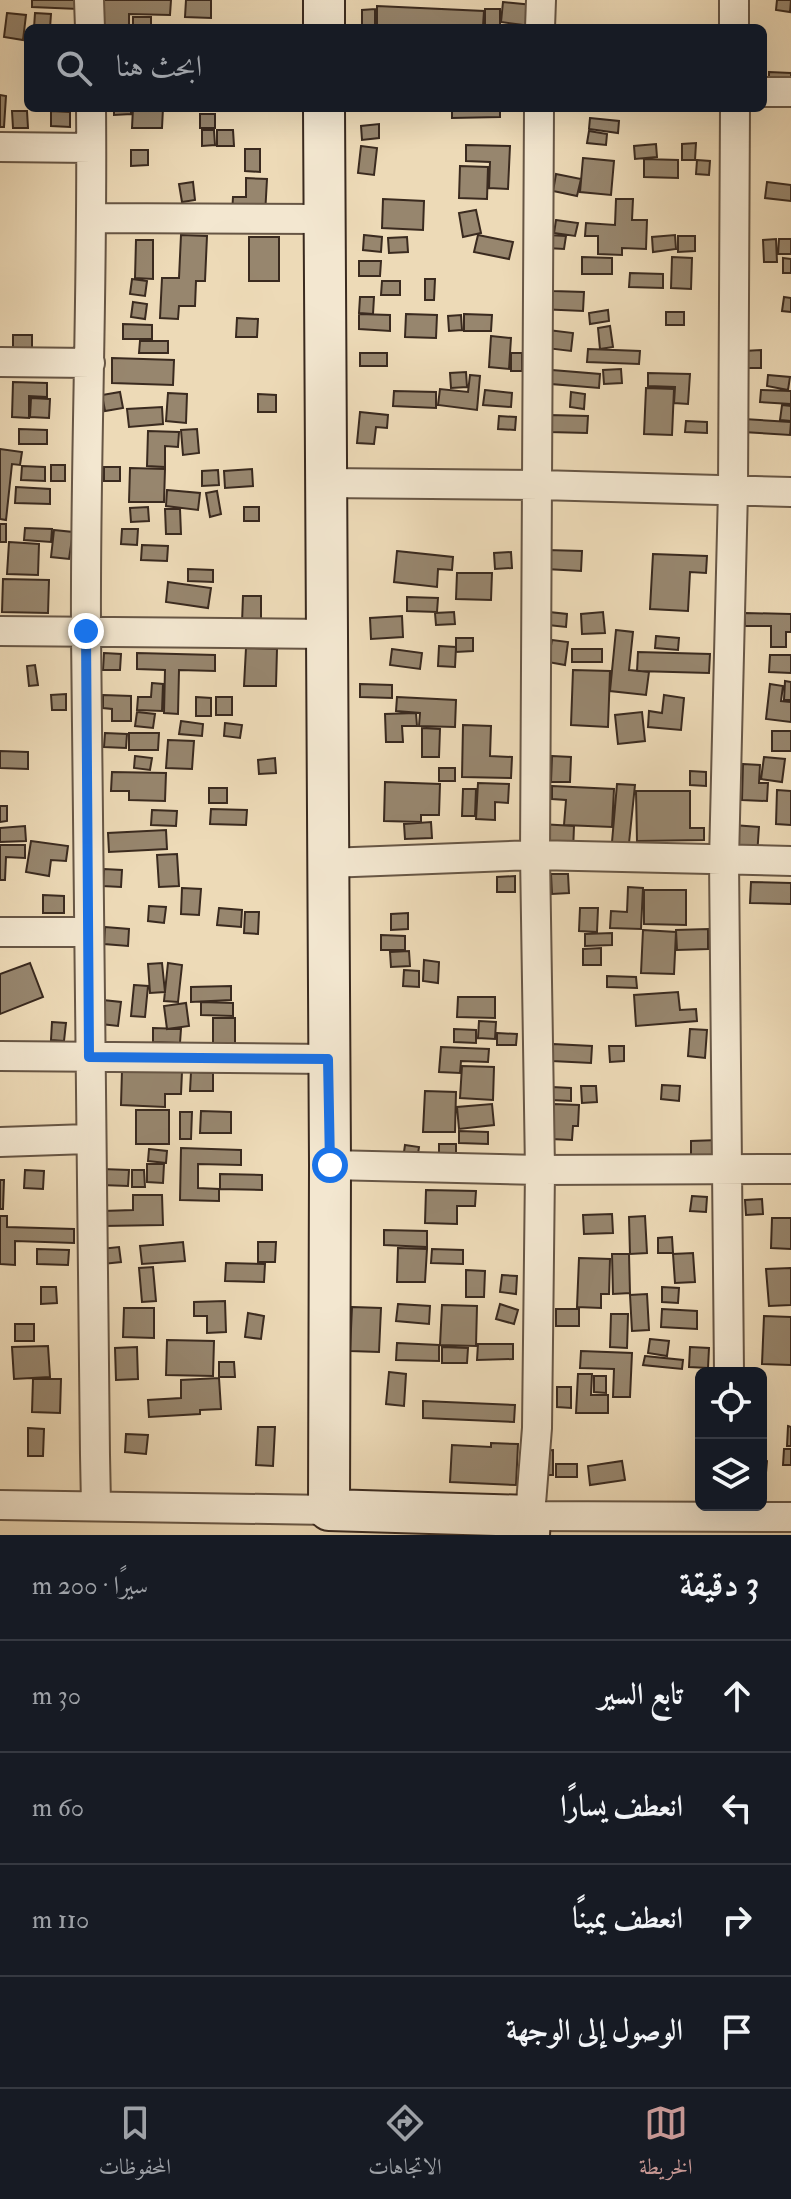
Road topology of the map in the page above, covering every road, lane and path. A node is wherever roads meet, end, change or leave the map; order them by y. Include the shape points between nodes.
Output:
1 (89, 0) edge
2 (324, 0) edge
3 (541, 0) edge
4 (734, 0) edge
5 (90, 24) edge
6 (324, 24) edge
7 (540, 24) edge
8 (734, 24) edge
9 (767, 92) edge
10 (791, 92) edge
11 (91, 112) edge
12 (324, 112) edge
13 (539, 112) edge
14 (735, 112) edge
15 (0, 147) edge
16 (91, 148) junction
17 (92, 218) junction
18 (325, 219) junction
19 (0, 362) edge
20 (90, 363) junction
21 (325, 483) junction
22 (539, 485) junction
23 (733, 490) junction
24 (791, 492) edge
25 (0, 631) edge
26 (86, 631) junction
27 (327, 634) junction
28 (535, 855) junction
29 (724, 860) junction
30 (791, 861) edge
31 (328, 863) junction
32 (0, 932) edge
33 (89, 932) junction
34 (0, 1056) edge
35 (89, 1057) junction
36 (328, 1059) junction
37 (88, 1139) junction
38 (0, 1142) edge
39 (330, 1165) junction
40 (791, 1169) edge
41 (540, 1170) junction
42 (729, 1170) junction
43 (729, 1367) edge
44 (0, 1505) edge
45 (96, 1505) junction
46 (329, 1510) junction
47 (791, 1517) edge
48 (730, 1519) edge
49 (529, 1526) edge

1 - 5 street
2 - 6 main road
3 - 7 street
4 - 8 street
9 - 10 street
11 - 16 street
12 - 18 main road
13 - 22 street
14 - 23 street
15 - 16 street
16 - 17 street
17 - 18 street
17 - 20 street
18 - 21 main road
19 - 20 street
20 - 26 street
21 - 22 street
21 - 27 main road
22 - 23 street
22 - 28 street
23 - 24 street
23 - 29 street
25 - 26 street
26 - 27 street
26 - 33 street
27 - 31 main road
28 - 29 street
28 - 31 street
28 - 41 street
29 - 30 street
29 - 42 street
31 - 36 main road
32 - 33 street
33 - 35 street
34 - 35 street
35 - 36 street
35 - 37 street
36 - 39 main road
37 - 38 street
37 - 45 street
39 - 41 street
39 - 46 main road
40 - 42 street
41 - 42 street
41 - 49 street via 537,1418
42 - 43 street
44 - 45 street
45 - 46 street
46 - 49 main road
47 - 48 street
48 - 49 street

